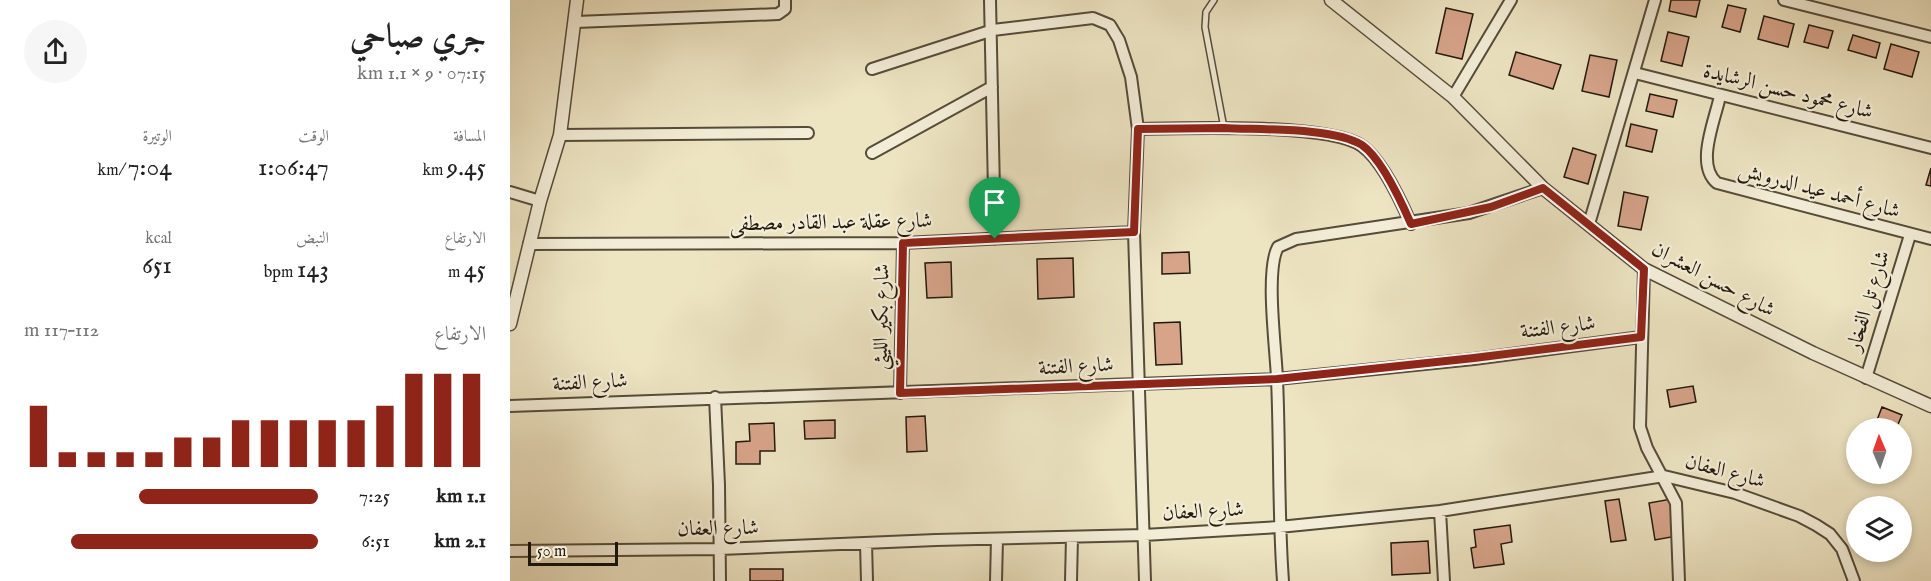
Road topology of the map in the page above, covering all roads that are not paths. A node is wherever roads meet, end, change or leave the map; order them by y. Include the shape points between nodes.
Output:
1 (577, 0) edge
2 (785, 0) edge
3 (990, 0) edge
4 (1214, 0) edge
5 (1331, 0) edge
6 (1511, 0) edge
7 (1655, 0) edge
8 (1784, 0) edge
9 (576, 22) junction
10 (993, 30) junction
11 (1931, 37) edge
12 (872, 69) dead end
13 (1635, 73) junction
14 (992, 87) junction
15 (1720, 96) junction
16 (1454, 97) junction
17 (1224, 128) junction
18 (1138, 129) junction
19 (808, 133) dead end
20 (560, 135) junction
21 (1931, 148) edge
22 (872, 153) dead end
23 (1543, 188) junction
24 (510, 192) edge
25 (540, 201) junction
26 (1411, 224) junction
27 (1589, 224) junction
28 (1134, 232) junction
29 (1910, 235) junction
30 (995, 239) junction
31 (1931, 239) edge
32 (903, 243) junction
33 (529, 244) junction
34 (1644, 269) junction
35 (510, 324) edge
36 (1641, 337) junction
37 (1866, 378) junction
38 (1277, 379) junction
39 (1140, 384) junction
40 (900, 393) junction
41 (715, 397) junction
42 (510, 406) edge
43 (1931, 406) edge
44 (1664, 476) junction
45 (1440, 511) junction
46 (1279, 527) junction
47 (1144, 535) junction
48 (1072, 537) junction
49 (997, 539) junction
50 (866, 543) junction
51 (720, 549) junction
52 (510, 551) edge
53 (720, 581) edge
54 (867, 581) edge
55 (996, 581) edge
56 (1071, 581) edge
57 (1145, 581) edge
58 (1283, 581) edge
59 (1444, 581) edge
60 (1679, 581) edge
61 (1854, 581) edge

1 - 9 street
2 - 9 street via 785,9 778,14
3 - 10 street
4 - 17 lane via 1206,12 1205,27
5 - 16 street, شارع حسن العشران
6 - 16 street
7 - 13 street
8 - 11 street
9 - 20 street
10 - 12 street
10 - 14 street
10 - 18 street via 1082,18 1104,21 1114,30 1128,64
13 - 15 street, شارع محمود حسن الرشايدة
13 - 27 street
14 - 22 street
14 - 30 street
15 - 21 street, شارع محمود حسن الرشايدة
15 - 29 street, شارع أحمد عيد الدرويش via 1707,157 1711,178 1717,183
16 - 23 street, شارع حسن العشران
17 - 18 street
17 - 26 street via 1327,134 1352,140 1373,157
18 - 28 street
19 - 20 street
20 - 25 street
23 - 26 street via 1491,207
23 - 27 street, شارع حسن العشران
24 - 25 street
25 - 33 street
26 - 38 street via 1296,239 1278,247 1272,266
27 - 34 street, شارع حسن العشران
28 - 30 street, شارع عقلة عبد القادر مصطفى
28 - 39 street
29 - 31 street, شارع أحمد عيد الدرويش
29 - 37 street, شارع تل الفخار
30 - 32 street, شارع عقلة عبد القادر مصطفى
32 - 33 street, شارع عقلة عبد القادر مصطفى
32 - 40 street, شارع بكير الليثي
33 - 35 street
34 - 36 street
34 - 37 street, شارع حسن العشران
36 - 38 street, شارع الفتنة
36 - 44 street via 1640,427
37 - 43 street, شارع حسن العشران
38 - 39 street, شارع الفتنة
38 - 46 street
39 - 40 street, شارع الفتنة
39 - 47 street
40 - 41 street, شارع الفتنة
41 - 42 street, شارع الفتنة
41 - 51 street
44 - 45 street, شارع العفان
44 - 60 street via 1676,503
44 - 61 street, شارع العفان via 1735,493 1799,516 1830,534 1842,549
45 - 46 street, شارع العفان
45 - 59 street
46 - 47 street, شارع العفان
46 - 58 street
47 - 48 street, شارع العفان
47 - 57 street
48 - 49 street, شارع العفان
48 - 56 street
49 - 50 street, شارع العفان
49 - 55 street
50 - 51 street, شارع العفان
50 - 54 street
51 - 52 street, شارع العفان
51 - 53 street

